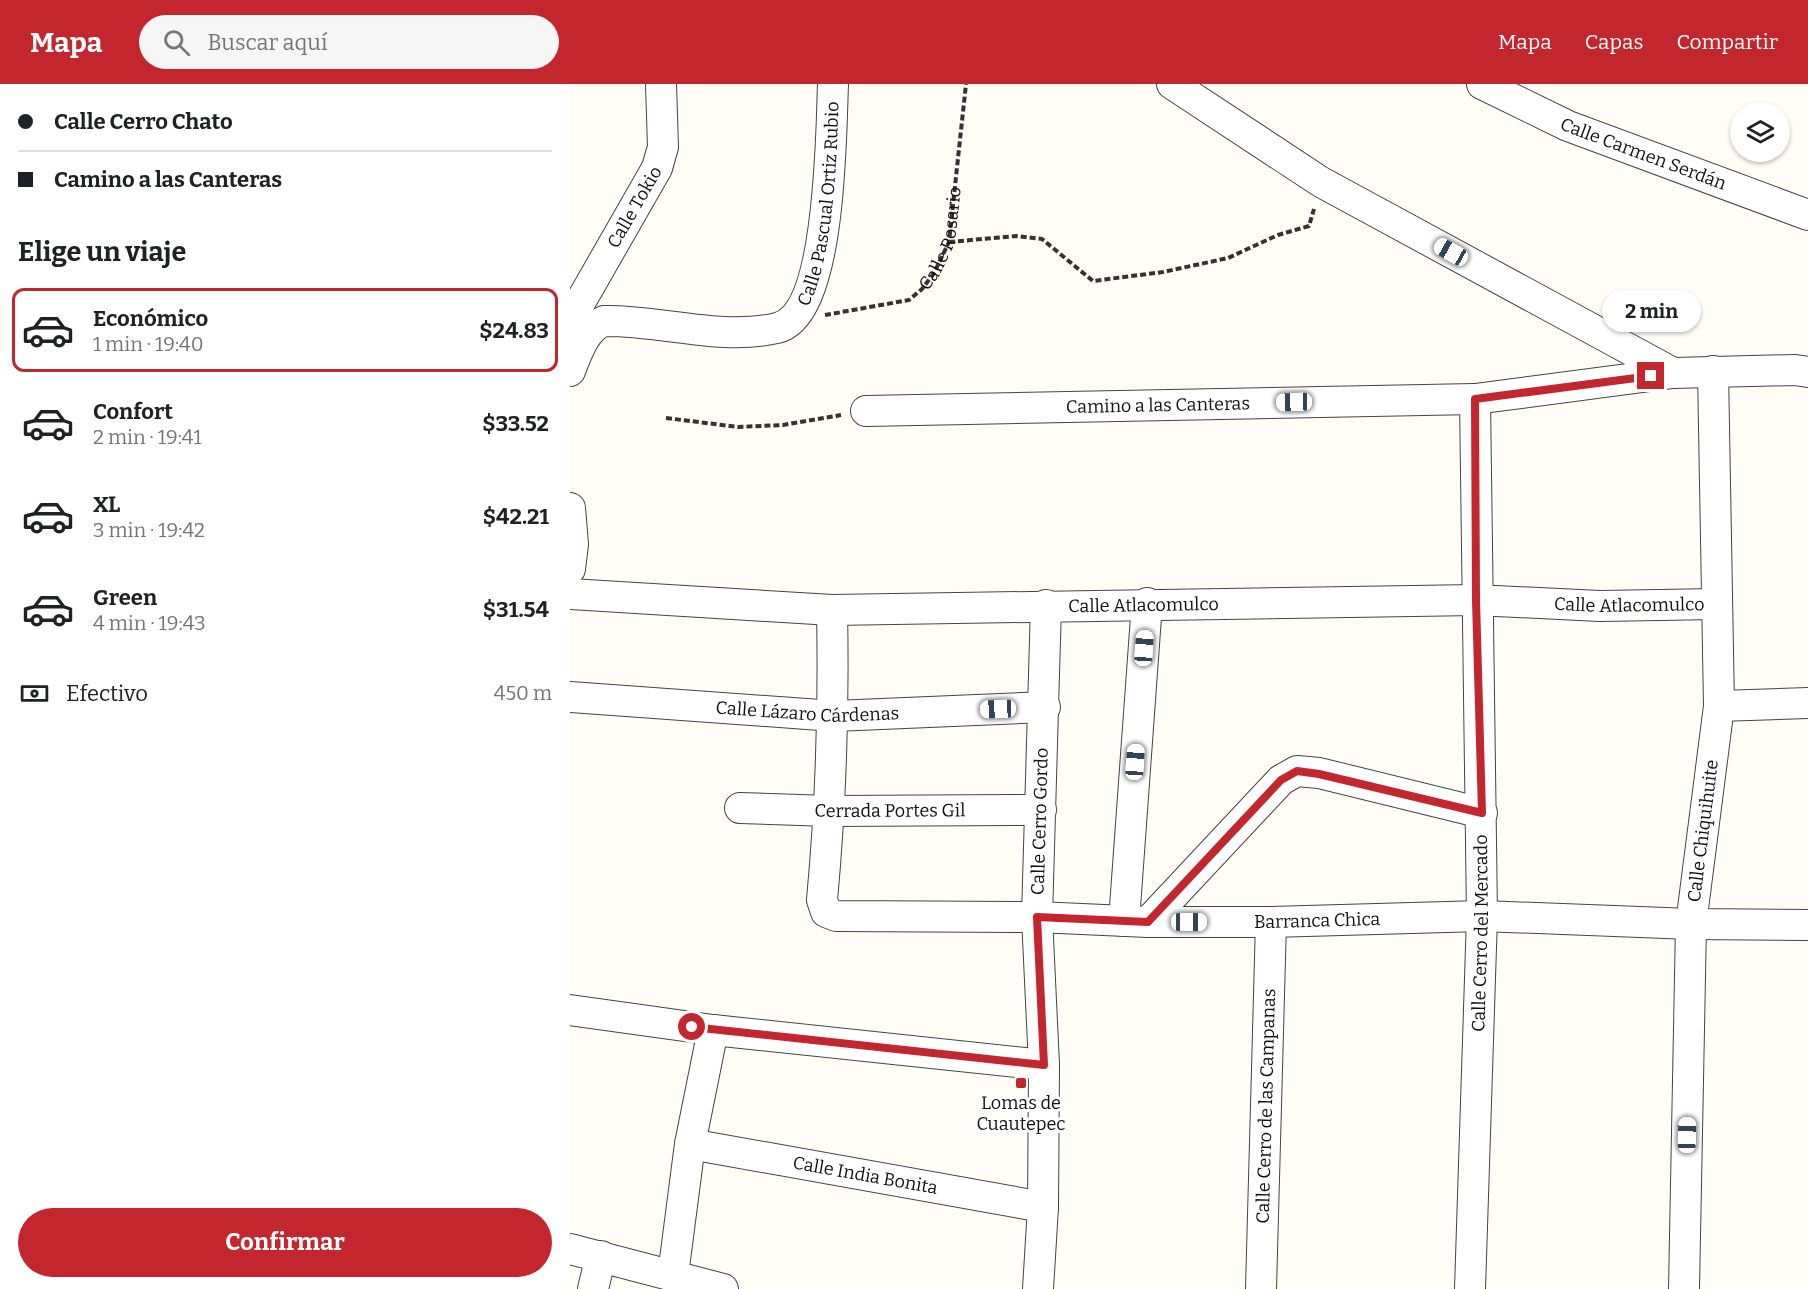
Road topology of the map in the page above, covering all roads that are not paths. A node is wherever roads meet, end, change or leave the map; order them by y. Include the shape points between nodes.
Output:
1 (661, 84) edge
2 (833, 84) edge
3 (1172, 84) edge
4 (1482, 84) edge
5 (1808, 215) edge
6 (570, 320) edge
7 (570, 371) edge
8 (1713, 371) junction
9 (1808, 372) edge
10 (1673, 373) junction
11 (1475, 399) junction
12 (866, 411) road end
13 (570, 508) edge
14 (570, 569) edge
15 (570, 594) edge
16 (1476, 600) junction
17 (1147, 603) junction
18 (1717, 604) junction
19 (1046, 605) junction
20 (832, 610) junction
21 (570, 696) edge
22 (1808, 703) edge
23 (1719, 706) junction
24 (1045, 707) junction
25 (834, 716) junction
26 (740, 808) dead end
27 (1041, 810) junction
28 (830, 811) junction
29 (1482, 813) junction
30 (1482, 916) junction
31 (1037, 917) junction
32 (1136, 921) junction
33 (1271, 922) junction
34 (1691, 924) junction
35 (1808, 925) edge
36 (570, 1010) edge
37 (713, 1030) junction
38 (1044, 1065) junction
39 (690, 1144) junction
40 (1043, 1207) junction
41 (570, 1250) edge
42 (601, 1256) junction
43 (673, 1275) junction
44 (593, 1289) edge
45 (723, 1289) edge
46 (1038, 1289) edge
47 (1261, 1289) edge
48 (1470, 1289) edge
49 (1684, 1289) edge

1 - 6 street, Calle Tokio via 663,147 657,168
2 - 7 street, Calle Pascual Ortiz Rubio via 828,202 804,314 780,327 751,331 604,321 596,324 584,340
3 - 10 street via 1321,182
4 - 5 street, Calle Carmen Serdán via 1568,126
8 - 9 street, Camino a las Canteras
8 - 10 street, Camino a las Canteras
8 - 18 street, Calle Chiquihuite
10 - 11 street, Camino a las Canteras
11 - 12 street, Camino a las Canteras
11 - 16 street, Calle Cerro del Mercado
13 - 14 street
15 - 20 street, Calle Atlacomulco
16 - 17 street, Calle Atlacomulco
16 - 18 street, Calle Atlacomulco via 1600,606
16 - 29 street, Calle Cerro del Mercado
17 - 19 street, Calle Atlacomulco
17 - 32 street
18 - 23 street, Calle Chiquihuite
19 - 20 street, Calle Atlacomulco
19 - 24 street, Calle Cerro Gordo
20 - 25 street
21 - 25 street, Calle Lázaro Cárdenas
22 - 23 street
23 - 34 street, Calle Chiquihuite
24 - 25 street, Calle Lázaro Cárdenas
24 - 27 street, Calle Cerro Gordo
25 - 28 street
26 - 28 street, Cerrada Portes Gil
27 - 28 street, Cerrada Portes Gil
27 - 31 street, Calle Cerro Gordo
28 - 31 street, Barranca Chica via 822,900 826,912 836,916
29 - 30 street, Calle Cerro del Mercado
29 - 32 street via 1297,771 1281,780
30 - 33 street, Barranca Chica
30 - 34 street, Barranca Chica
30 - 48 street, Calle Cerro del Mercado
31 - 32 street, Barranca Chica
31 - 38 street, Calle Cerro Gordo
32 - 33 street, Barranca Chica
33 - 47 street, Calle Cerro de las Campanas
34 - 35 street, Barranca Chica
34 - 49 street, Calle Chiquihuite
36 - 37 street
37 - 38 street
37 - 39 street
38 - 40 street, Calle Cerro Gordo
39 - 40 street, Calle India Bonita
39 - 43 street
40 - 46 street, Calle Cerro Gordo
41 - 42 street
42 - 43 street
42 - 44 street
43 - 45 street

